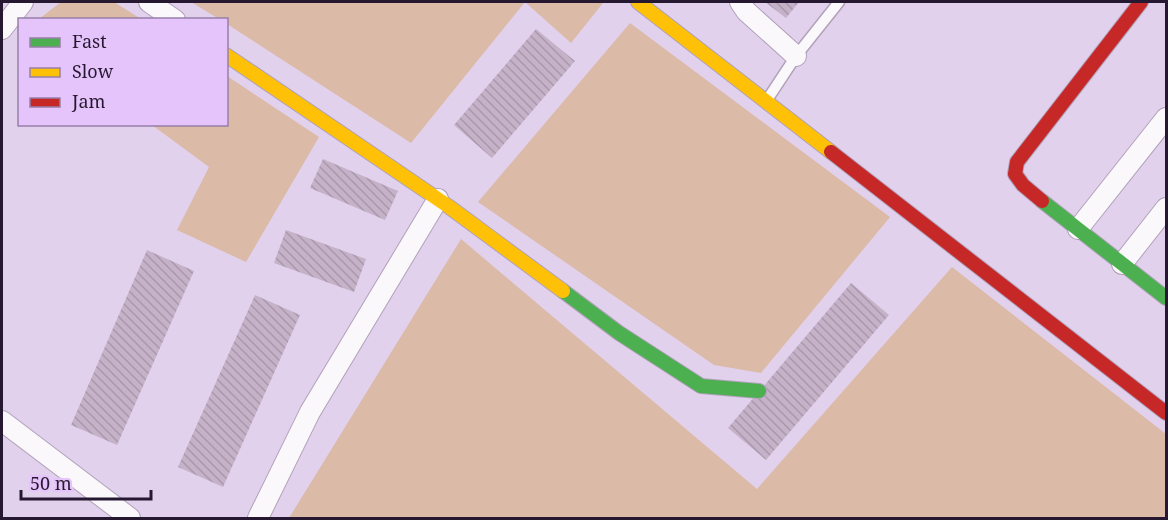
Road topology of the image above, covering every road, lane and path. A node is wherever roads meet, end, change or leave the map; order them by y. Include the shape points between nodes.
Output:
1 (23, 2) edge
2 (148, 2) edge
3 (638, 2) edge
4 (740, 2) edge
5 (839, 2) edge
6 (1141, 2) edge
7 (172, 18) edge
8 (2, 29) edge
9 (228, 56) edge
10 (796, 56) junction
11 (766, 100) junction
12 (1167, 118) edge
13 (438, 199) junction
14 (1167, 208) edge
15 (1078, 229) junction
16 (1122, 264) junction
17 (1167, 298) edge
18 (759, 391) dead end
19 (1167, 413) edge
20 (2, 421) edge
21 (130, 519) edge
22 (258, 519) edge

1 - 8 street
2 - 7 street
3 - 11 street
4 - 10 street
5 - 10 lane
6 - 15 street via 1015,166 1015,174 1023,185
9 - 13 street
10 - 11 lane
11 - 19 street
12 - 15 street
13 - 18 street via 619,333 701,386
13 - 22 street via 310,412
14 - 16 street
15 - 16 street
16 - 17 street
20 - 21 street

